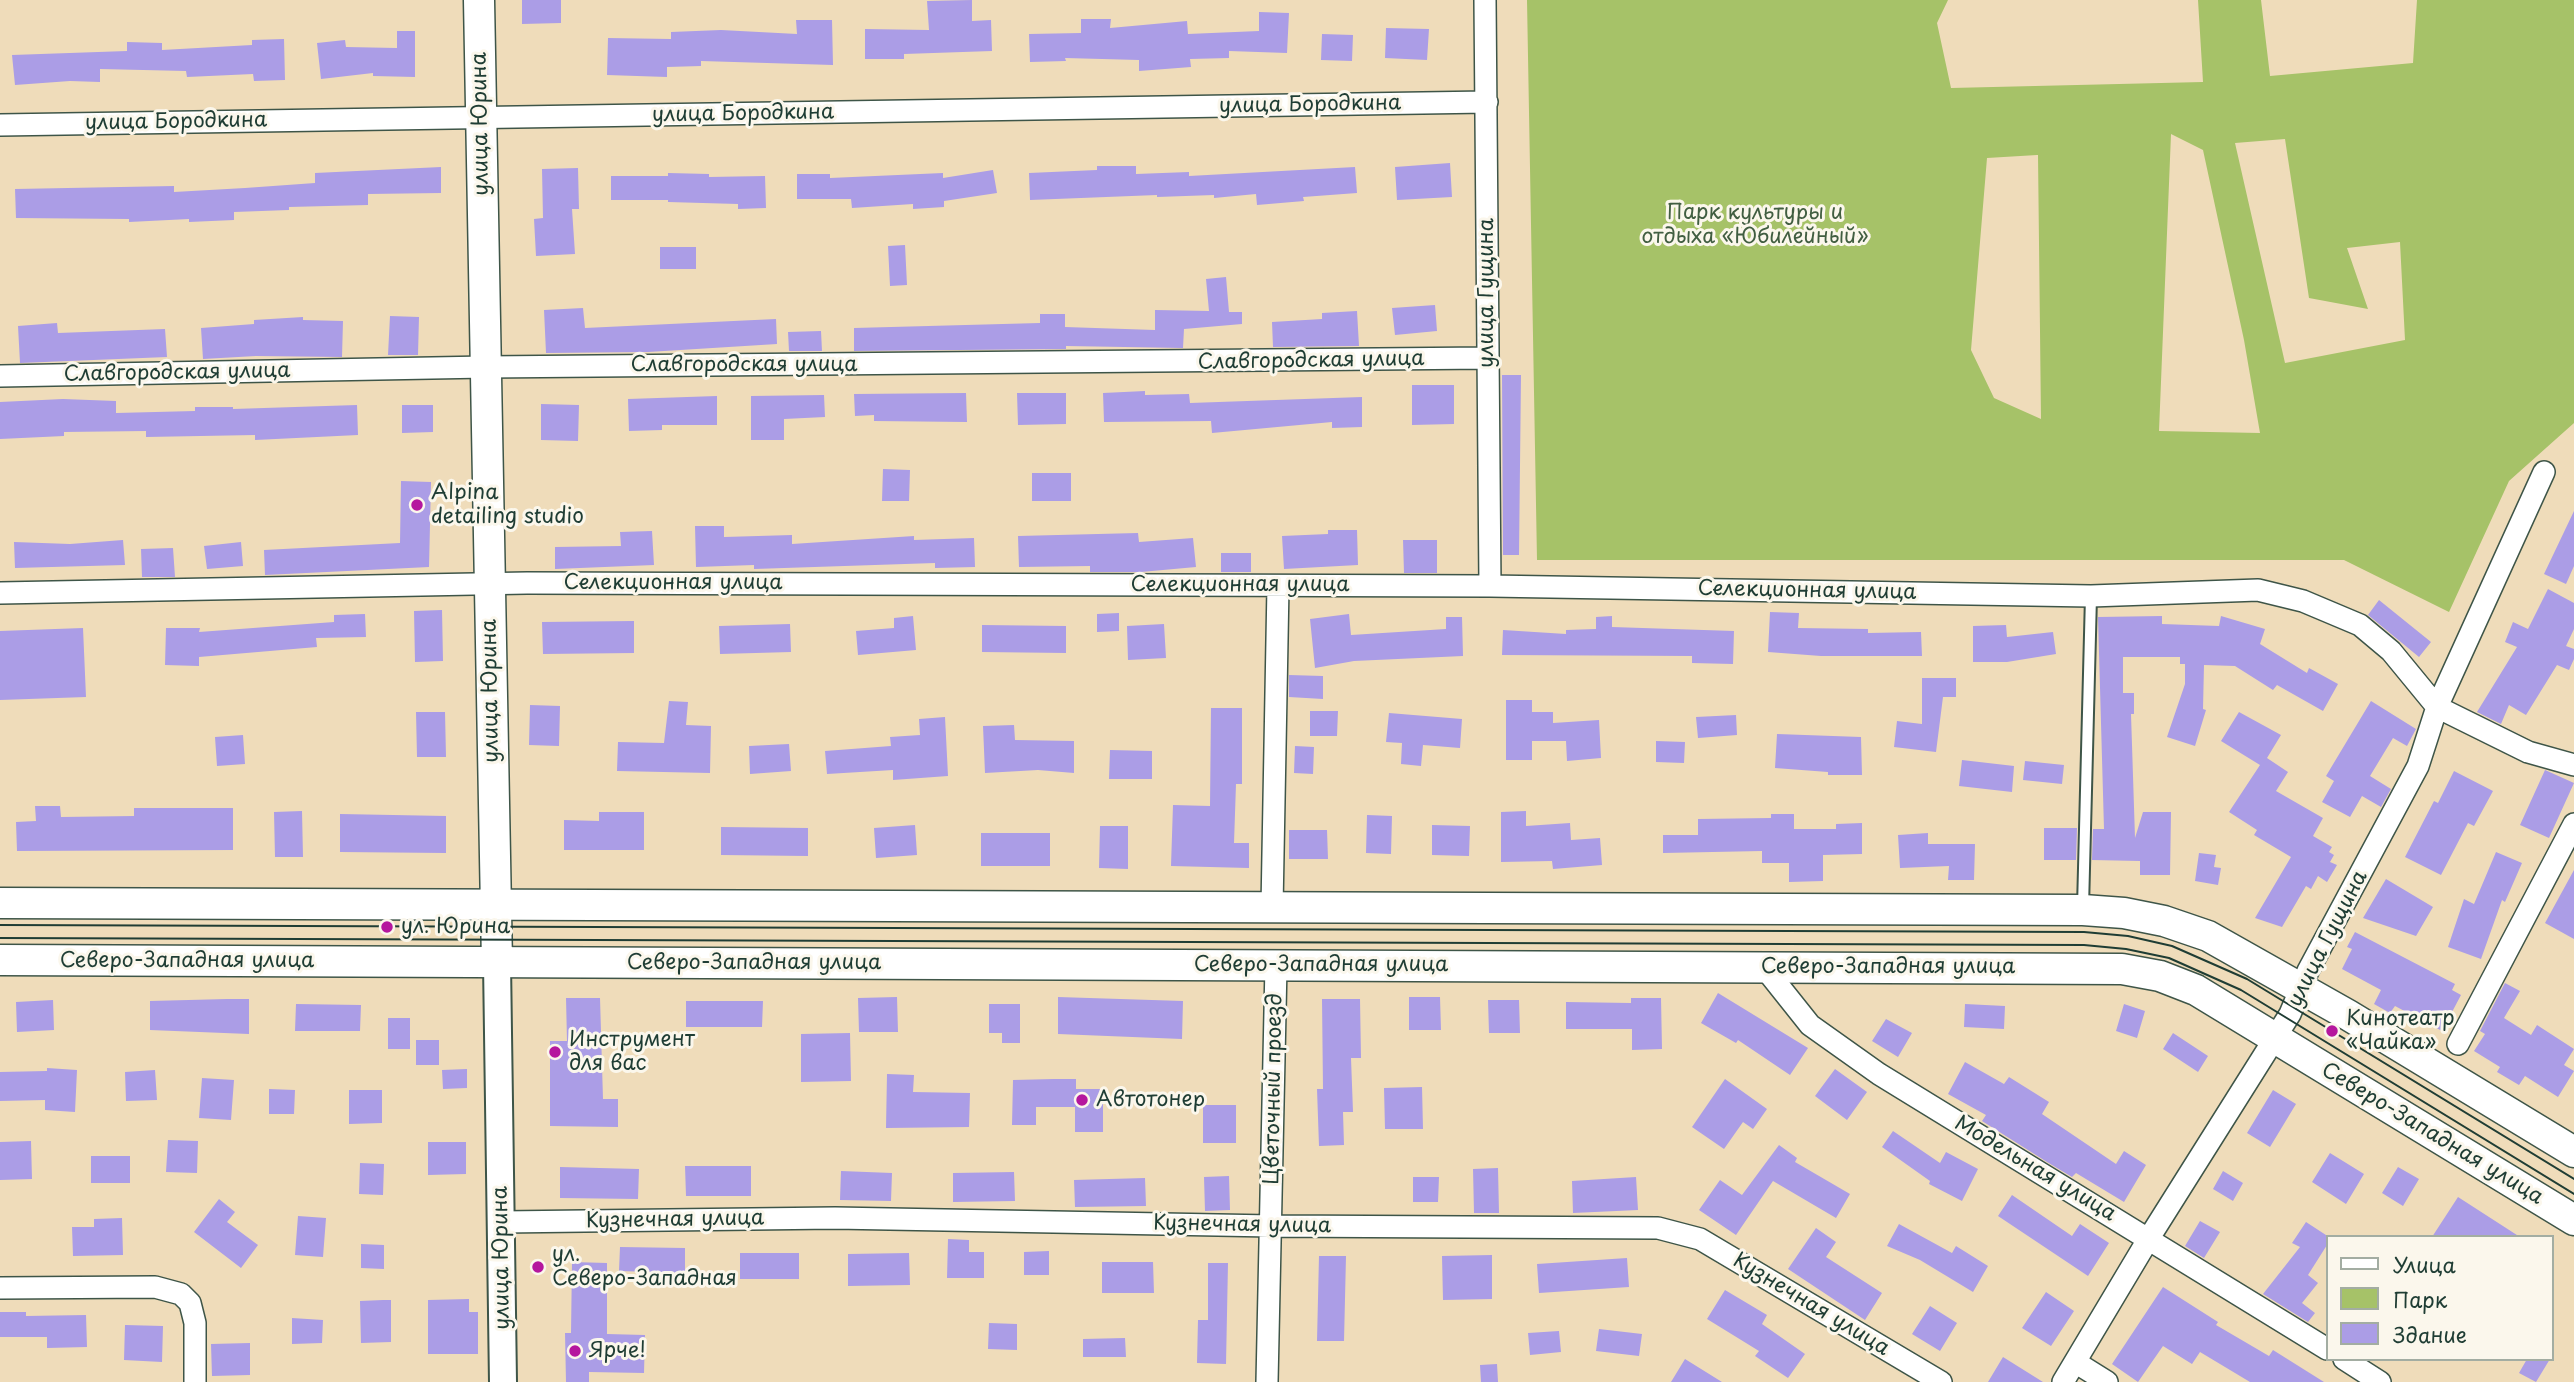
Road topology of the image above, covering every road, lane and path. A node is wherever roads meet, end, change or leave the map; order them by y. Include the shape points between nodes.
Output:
1 (479, 0) edge
2 (1485, 0) edge
3 (1487, 102) junction
4 (480, 118) junction
5 (0, 125) edge
6 (1488, 358) junction
7 (485, 367) junction
8 (0, 376) edge
9 (2544, 472) dead end
10 (489, 584) junction
11 (1278, 586) junction
12 (1490, 586) junction
13 (0, 593) edge
14 (2091, 596) junction
15 (2437, 708) junction
16 (2574, 765) edge
17 (2574, 824) edge
18 (0, 903) edge
19 (495, 905) junction
20 (1272, 907) junction
21 (2083, 910) junction
22 (0, 960) edge
23 (497, 963) junction
24 (1276, 965) junction
25 (1763, 966) junction
26 (2301, 989) junction
27 (2276, 1038) junction
28 (2458, 1044) dead end
29 (2574, 1152) edge
30 (2574, 1220) edge
31 (502, 1222) junction
32 (1272, 1226) junction
33 (2149, 1238) junction
34 (0, 1288) edge
35 (2326, 1348) edge
36 (2347, 1361) edge
37 (2075, 1362) junction
38 (195, 1382) edge
39 (503, 1382) edge
40 (1267, 1382) edge
41 (1941, 1382) edge
42 (2063, 1382) edge
43 (2107, 1382) edge
44 (2381, 1382) edge

1 - 4 main road, улица Юрина
2 - 3 street, улица Гущина
3 - 4 street, улица Бородкина
3 - 6 street, улица Гущина
4 - 5 street, улица Бородкина
4 - 7 main road, улица Юрина
6 - 7 street, Славгородская улица
6 - 12 street, улица Гущина
7 - 8 street, Славгородская улица
7 - 10 main road, улица Юрина
9 - 15 street, улица Гущина
10 - 11 street, Селекционная улица
10 - 13 street, Селекционная улица
10 - 19 main road, улица Юрина
11 - 12 street, Селекционная улица
11 - 20 street
12 - 14 street, Селекционная улица
14 - 15 street, Селекционная улица via 2258,590 2303,601 2360,625 2391,651
14 - 21 lane
15 - 16 street via 2528,752
15 - 26 street, улица Гущина via 2418,766
17 - 28 street
18 - 19 main road
19 - 20 main road
19 - 23 main road, улица Юрина
20 - 21 main road
21 - 26 main road via 2164,921 2208,936
22 - 23 main road, Северо-Западная улица
23 - 24 main road, Северо-Западная улица
23 - 31 street, улица Юрина
24 - 25 main road, Северо-Западная улица
24 - 32 street, Цветочный проезд
25 - 27 main road, Северо-Западная улица via 2122,969 2160,976 2196,990
25 - 33 street, Модельная улица via 1810,1024 1869,1067
26 - 27 street, улица Гущина
26 - 29 main road
27 - 30 main road, Северо-Западная улица
27 - 33 street, улица Гущина
31 - 32 street, Кузнечная улица via 835,1218
31 - 39 street, улица Юрина
32 - 40 street, Цветочный проезд
32 - 41 street, Кузнечная улица via 1658,1228 1700,1239
33 - 35 street, Модельная улица
33 - 37 street, улица Гущина
34 - 38 street via 155,1287 181,1294 190,1303 195,1323
36 - 44 street
37 - 42 street, улица Гущина
37 - 43 street

